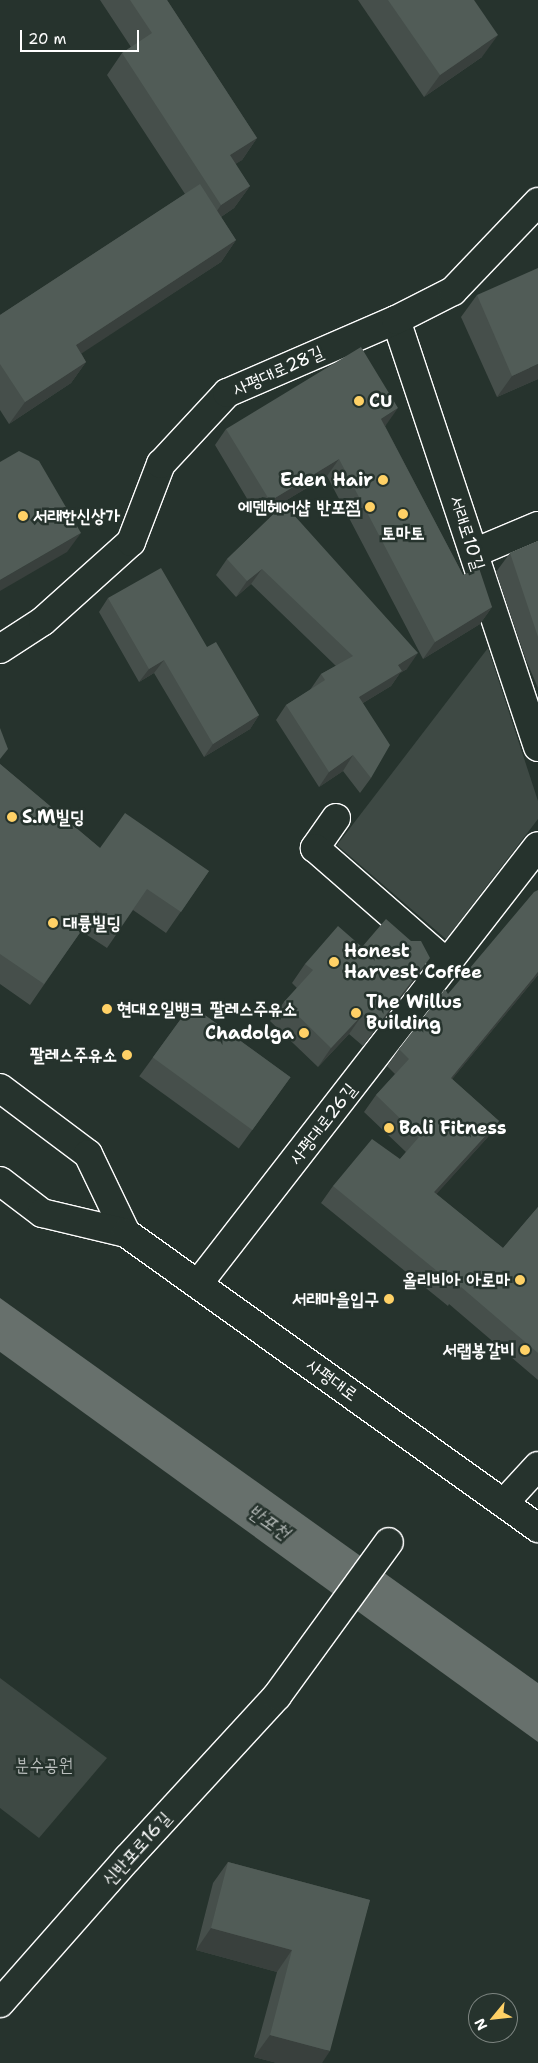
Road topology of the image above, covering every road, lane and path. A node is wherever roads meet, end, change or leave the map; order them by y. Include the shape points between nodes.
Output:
1 (538, 202) edge
2 (396, 320) junction
3 (538, 526) edge
4 (474, 554) junction
5 (0, 649) edge
6 (538, 747) edge
7 (336, 818) dead end
8 (538, 846) edge
9 (448, 964) junction
10 (0, 1088) edge
11 (0, 1181) edge
12 (126, 1233) junction
13 (198, 1284) junction
14 (538, 1466) edge
15 (504, 1503) junction
16 (538, 1528) edge
17 (389, 1542) dead end
18 (0, 2003) edge

1 - 2 street, 사평대로28길 via 453,291
2 - 4 street, 서래로10길
2 - 5 street, 사평대로28길 via 227,393 161,464 131,542 43,621
3 - 4 street
4 - 6 street, 서래로10길
7 - 9 street via 315,848
8 - 9 street, 사평대로26길
9 - 13 street, 사평대로26길
10 - 12 street, 사평대로 via 88,1154
11 - 12 street, 사평대로 via 42,1213
12 - 13 street, 사평대로
13 - 15 street, 사평대로
14 - 15 street
15 - 16 street, 사평대로
17 - 18 street, 신반포로16길 via 277,1696

